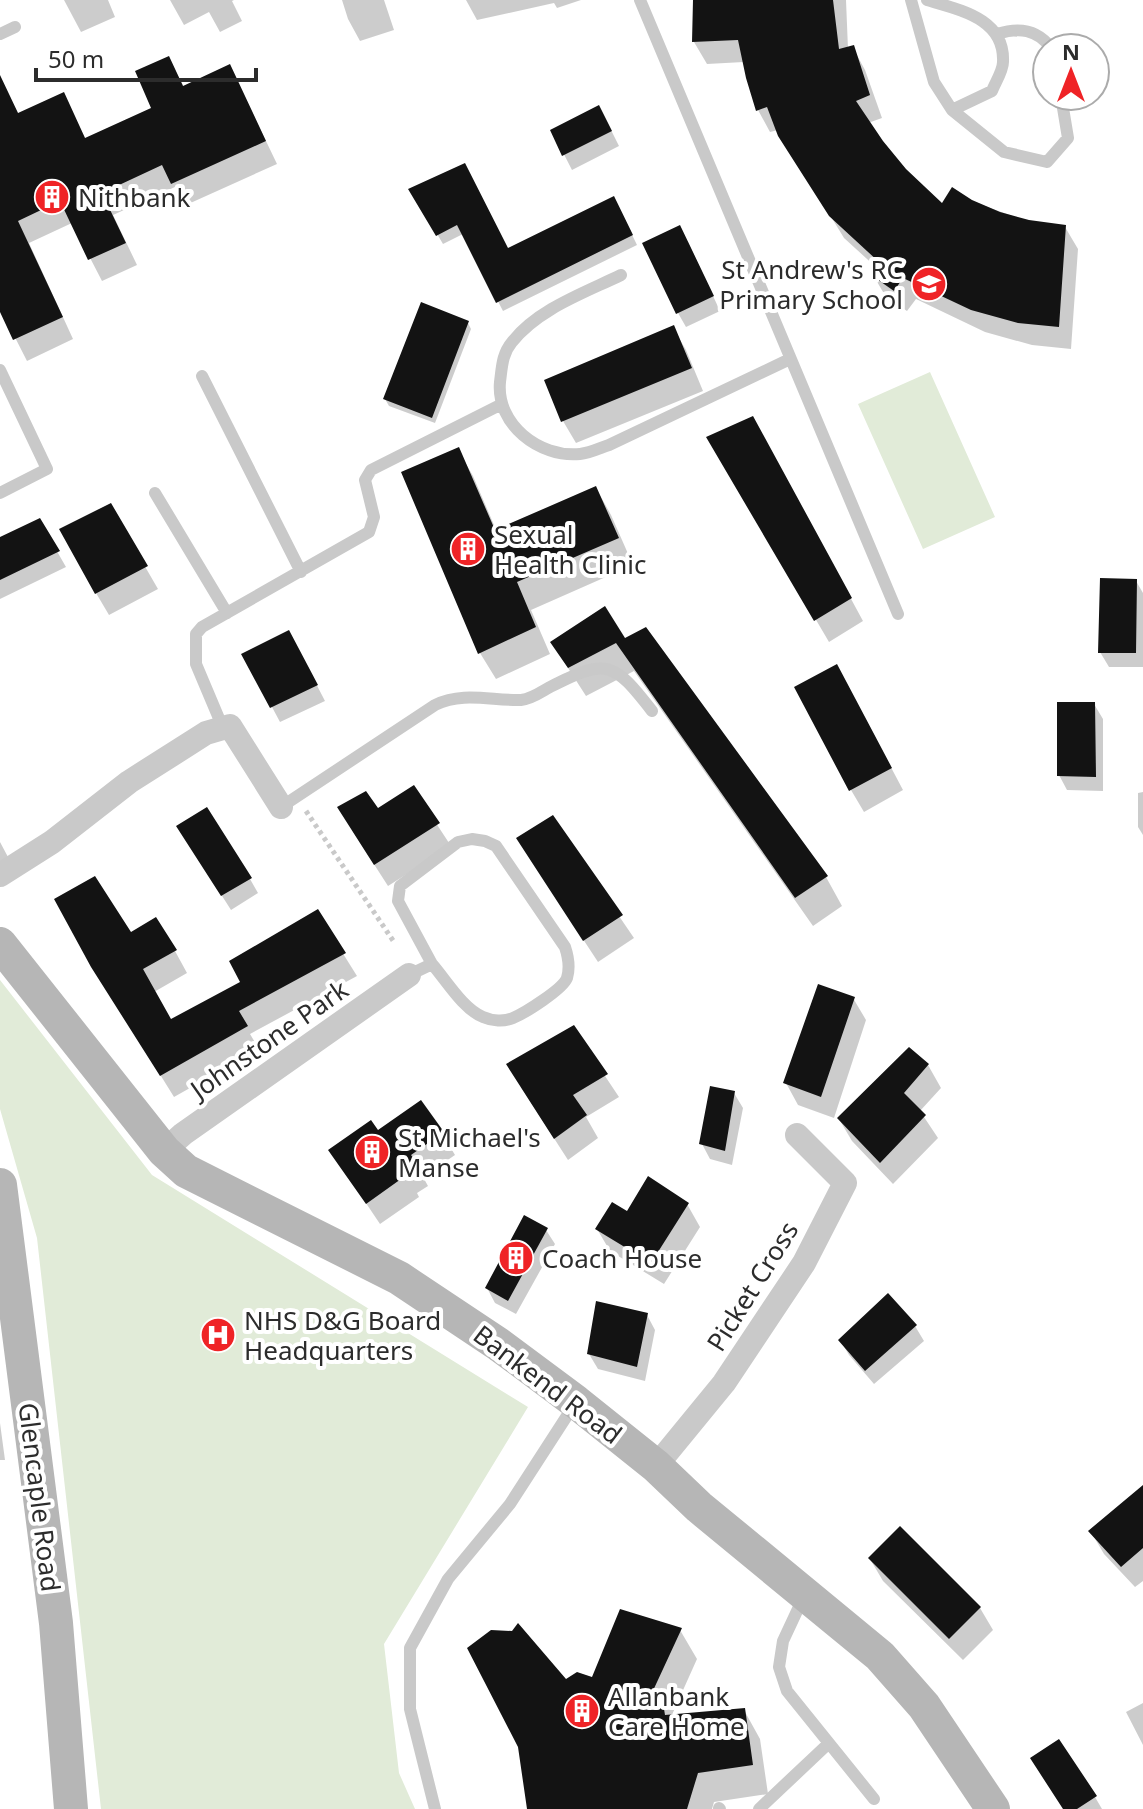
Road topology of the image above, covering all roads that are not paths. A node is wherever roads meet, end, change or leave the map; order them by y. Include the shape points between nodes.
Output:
1 (640, 0) edge
2 (911, 0) edge
3 (927, 0) edge
4 (15, 27) dead end
5 (1033, 32) edge
6 (0, 34) edge
7 (997, 34) junction
8 (952, 110) junction
9 (1064, 112) edge
10 (621, 275) dead end
11 (790, 359) junction
12 (0, 370) edge
13 (202, 376) dead end
14 (502, 404) junction
15 (0, 493) edge
16 (155, 493) dead end
17 (301, 572) junction
18 (227, 613) junction
19 (898, 614) dead end
20 (652, 711) dead end
21 (223, 728) junction
22 (281, 807) joint
23 (0, 875) edge
24 (0, 944) edge
25 (432, 964) junction
26 (409, 975) joint
27 (797, 1135) dead end
28 (164, 1151) junction
29 (0, 1185) edge
30 (576, 1402) junction
31 (656, 1466) junction
32 (805, 1594) junction
33 (829, 1743) junction
34 (874, 1799) dead end
35 (71, 1809) edge
36 (435, 1809) edge
37 (759, 1809) edge
38 (993, 1809) edge

1 - 11 lane
2 - 8 lane via 934,82
3 - 7 lane via 978,16
4 - 6 lane
5 - 7 lane via 1014,28
7 - 8 lane via 1004,63 992,91
8 - 9 lane via 1004,152 1047,162 1068,138
10 - 14 lane via 533,321 512,342 503,357
11 - 14 lane via 582,454 566,454 524,438
11 - 19 lane
12 - 15 lane via 47,469
13 - 17 lane
14 - 17 lane via 371,470 365,480 374,517 369,532
16 - 18 lane
17 - 18 lane
18 - 21 lane via 202,627 194,643 196,664
20 - 22 lane via 627,679 604,667 581,671 530,698 455,698 435,705
21 - 22 street via 230,726
21 - 23 street via 206,733 129,782
24 - 28 street, Bankend Road
25 - 25 lane via 398,901 400,886 458,842 472,839 496,846 568,957 567,979 561,987 513,1019 501,1021 473,1012
25 - 26 lane
26 - 28 street, Johnstone Park
27 - 31 street, Picket Cross via 845,1183 804,1263 751,1343
28 - 30 street, Bankend Road via 186,1171 399,1278
29 - 35 street, Glencaple Road via 56,1623
30 - 31 street, Bankend Road
30 - 36 lane via 510,1504 448,1579 410,1648 410,1709
31 - 32 street, Bankend Road
32 - 33 lane via 783,1641 779,1667 787,1691
32 - 38 street, Bankend Road via 880,1656 924,1706
33 - 34 lane
33 - 37 lane

